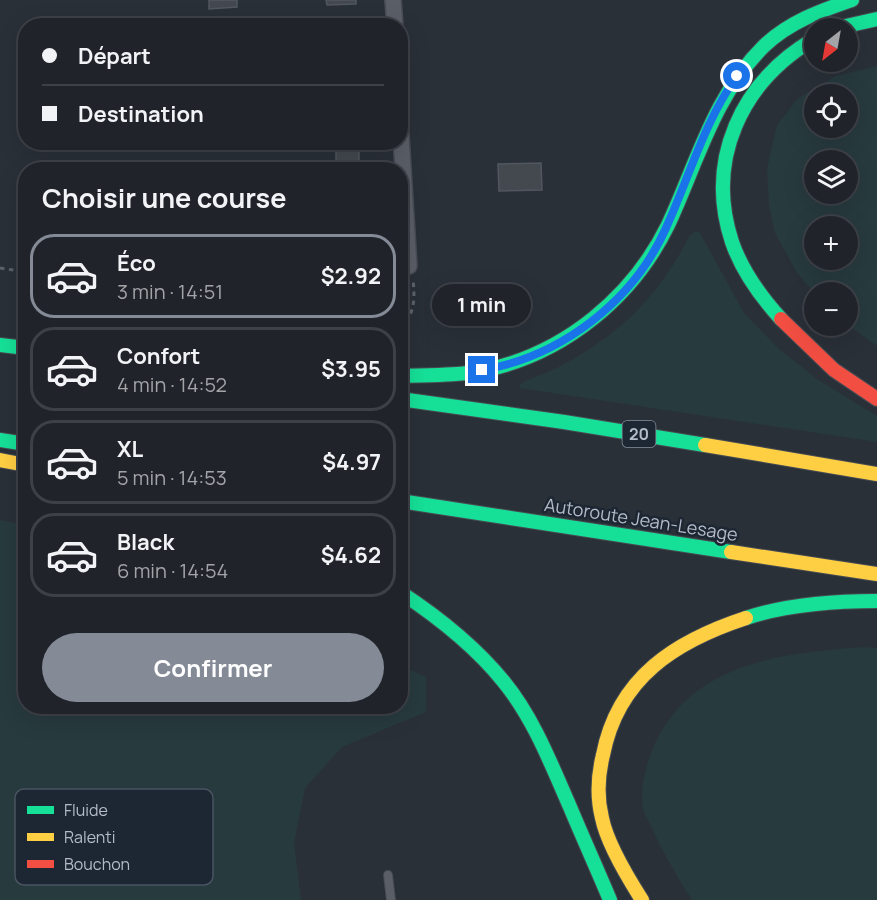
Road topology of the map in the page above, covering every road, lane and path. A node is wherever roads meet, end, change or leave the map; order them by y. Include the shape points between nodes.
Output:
1 (393, 0) edge
2 (852, 0) edge
3 (394, 18) edge
4 (877, 19) edge
5 (858, 23) edge
6 (804, 45) edge
7 (408, 250) edge
8 (409, 266) joint
9 (0, 268) edge
10 (18, 271) edge
11 (408, 320) edge
12 (18, 343) edge
13 (0, 345) edge
14 (18, 347) edge
15 (408, 375) edge
16 (877, 399) edge
17 (408, 400) edge
18 (0, 440) edge
19 (18, 443) edge
20 (0, 460) edge
21 (18, 463) edge
22 (877, 474) edge
23 (408, 502) edge
24 (877, 574) edge
25 (408, 597) edge
26 (877, 602) edge
27 (388, 876) dead end
28 (391, 900) edge
29 (610, 900) edge
30 (642, 900) edge

1 - 3 street
2 - 15 highway via 827,7 790,26 746,64 712,118 664,231 623,292 593,321 546,351 498,367 450,375
4 - 5 highway
6 - 16 highway via 767,75 749,97 734,128 721,186 726,229 742,267 766,306 826,364
7 - 8 street
8 - 11 path via 414,301
9 - 10 path
12 - 13 highway
13 - 14 highway
17 - 22 highway, 20
18 - 19 highway
20 - 21 highway
23 - 24 highway, Autoroute Jean-Lesage
25 - 29 highway via 463,639 494,669 524,712 548,756
26 - 30 highway via 804,605 746,616 694,639 640,678 609,733 599,767 599,791 603,826
27 - 28 lane

